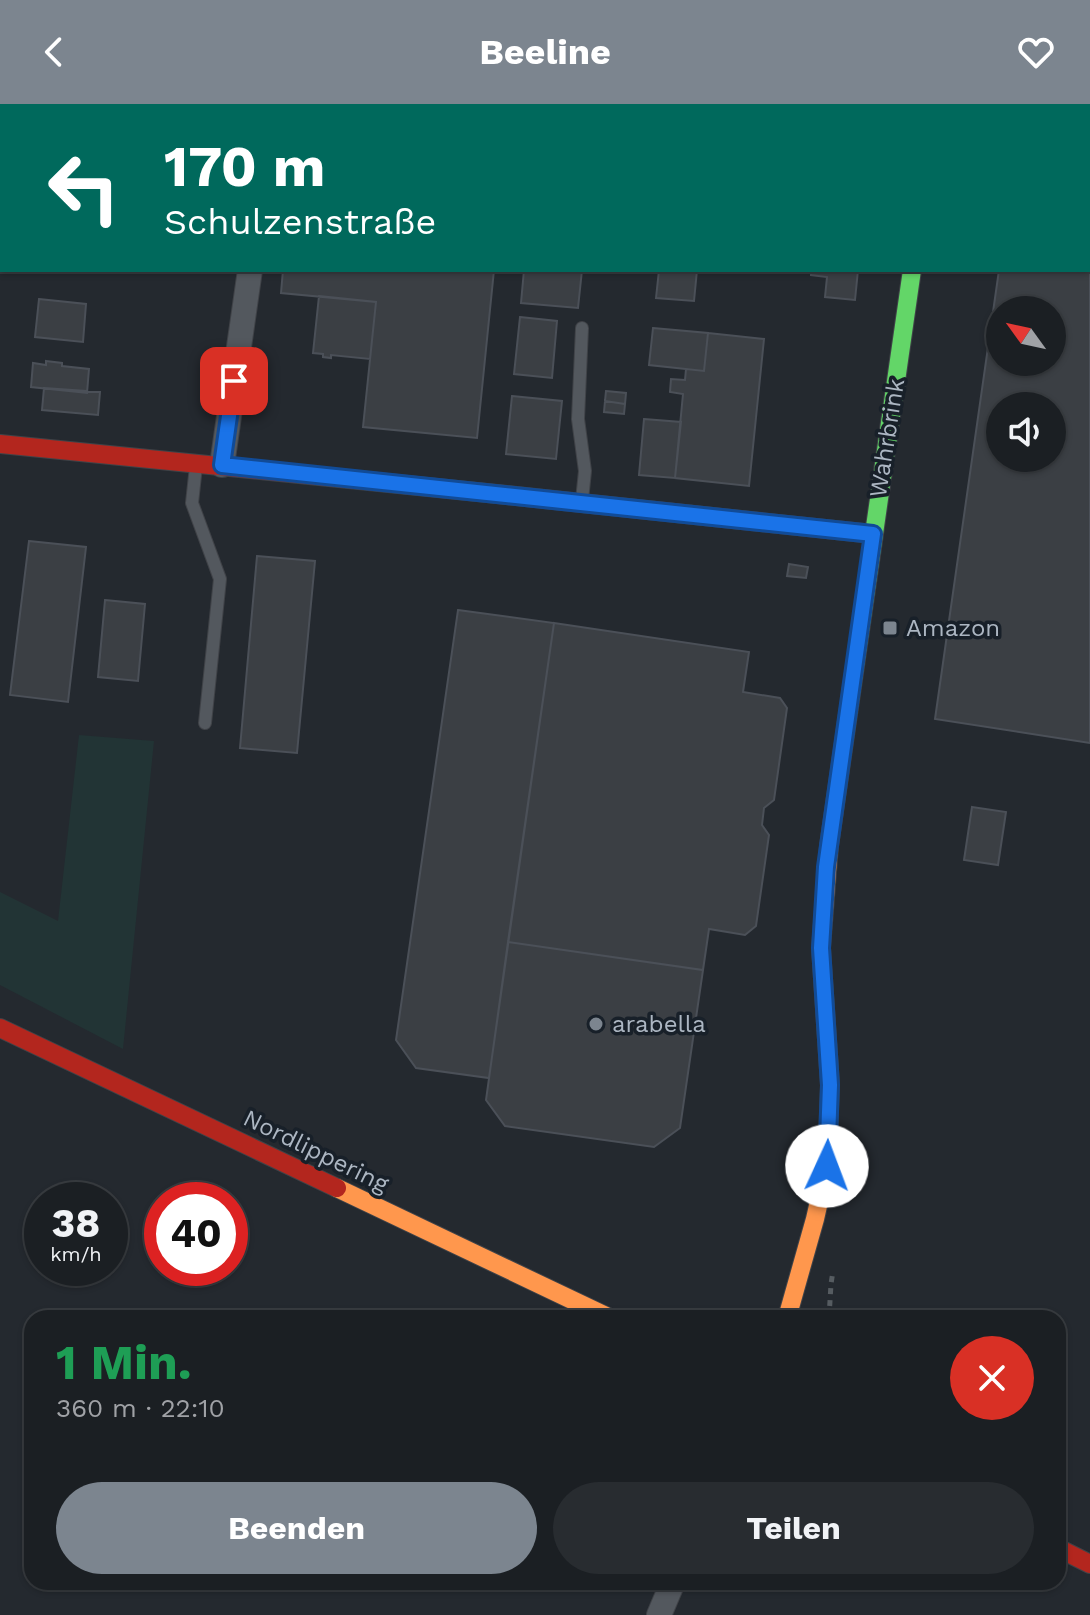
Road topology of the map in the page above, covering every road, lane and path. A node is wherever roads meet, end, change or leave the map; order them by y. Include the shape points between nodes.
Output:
1 (250, 272) edge
2 (912, 272) edge
3 (582, 328) dead end
4 (0, 444) edge
5 (196, 463) junction
6 (222, 465) junction
7 (582, 503) junction
8 (873, 534) junction
9 (205, 723) dead end
10 (0, 1028) edge
11 (593, 1310) edge
12 (789, 1310) edge
13 (1066, 1552) edge
14 (1090, 1564) edge
15 (670, 1590) edge
16 (663, 1614) edge

1 - 6 street
2 - 8 street, Wahrbrink
3 - 7 lane
4 - 5 street
5 - 6 street
5 - 9 lane via 192,503 220,579
6 - 7 street
7 - 8 street
8 - 12 street, Wahrbrink via 824,894 827,1166
10 - 11 street, Nordlippering
13 - 14 street
15 - 16 street

